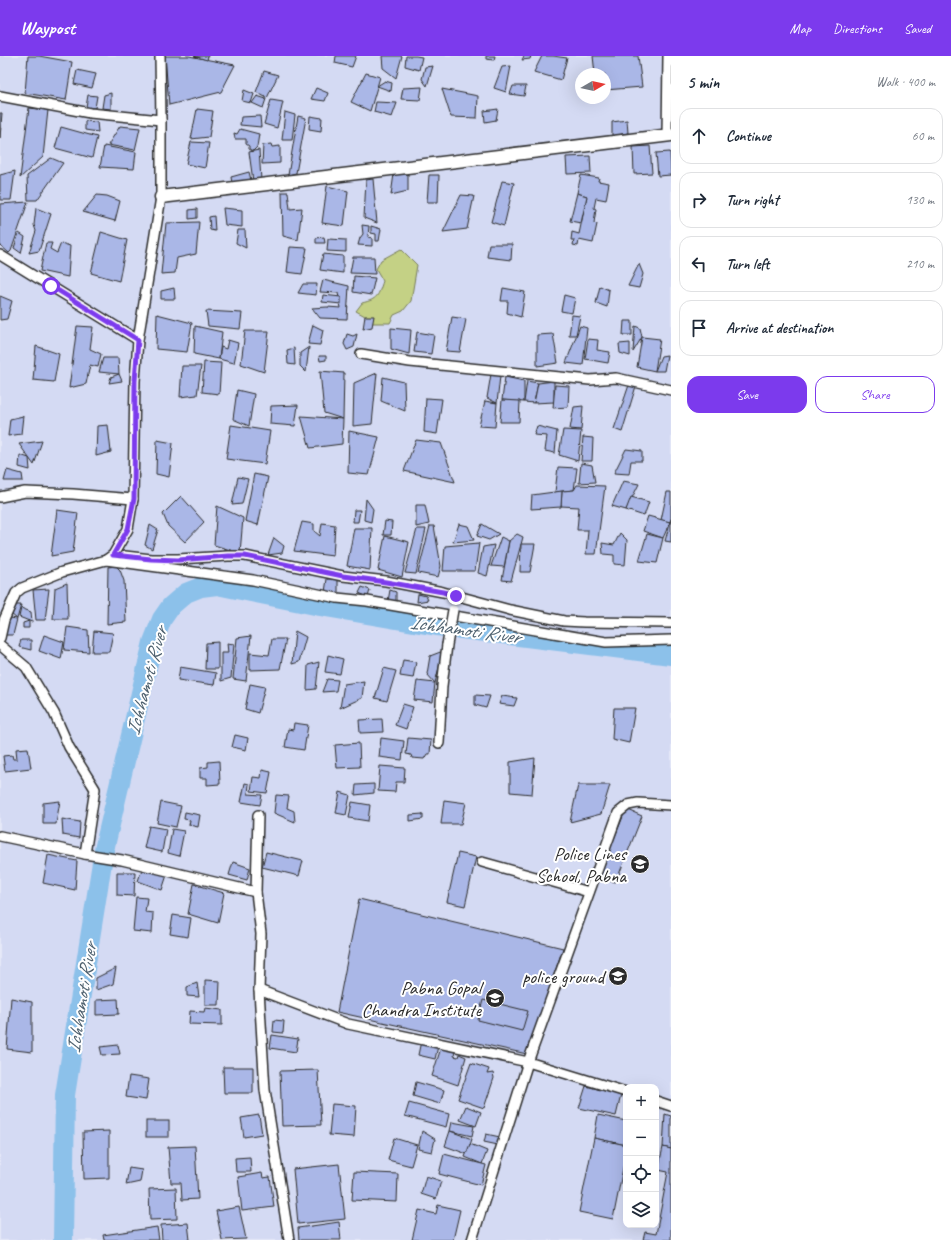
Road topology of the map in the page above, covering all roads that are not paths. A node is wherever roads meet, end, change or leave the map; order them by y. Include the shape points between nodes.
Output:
1 (160, 56) edge
2 (668, 56) edge
3 (0, 96) edge
4 (161, 120) junction
5 (669, 135) edge
6 (161, 197) junction
7 (0, 255) edge
8 (138, 340) junction
9 (361, 354) dead end
10 (671, 390) edge
11 (0, 497) edge
12 (134, 499) junction
13 (109, 557) junction
14 (456, 596) junction
15 (671, 623) edge
16 (1, 626) edge
17 (0, 638) edge
18 (671, 640) edge
19 (0, 645) edge
20 (438, 743) dead end
21 (671, 805) edge
22 (258, 815) dead end
23 (0, 836) edge
24 (86, 854) junction
25 (482, 862) dead end
26 (256, 892) junction
27 (589, 892) junction
28 (259, 990) junction
29 (528, 1062) junction
30 (623, 1091) edge
31 (659, 1102) edge
32 (671, 1106) edge
33 (290, 1240) edge
34 (472, 1240) edge

1 - 4 street
2 - 5 street
3 - 4 street via 90,113
4 - 6 street
5 - 6 street
6 - 8 street
7 - 8 street
8 - 12 street
9 - 10 street via 410,362 590,380 616,378
11 - 12 street via 25,492
12 - 13 street via 128,529
13 - 14 street via 178,560 245,556
13 - 16 street via 22,588 16,593
13 - 18 street via 606,642
14 - 15 street via 564,621
14 - 20 street, bridge via 447,645
16 - 17 street
19 - 24 street via 26,667 95,789
21 - 27 street via 638,803 628,805 618,813
22 - 26 street
23 - 24 street
24 - 26 street
25 - 27 street
26 - 28 street via 261,934
27 - 29 street
28 - 29 street via 348,1024
28 - 33 street via 265,1090
29 - 30 street
29 - 34 street
31 - 32 street

